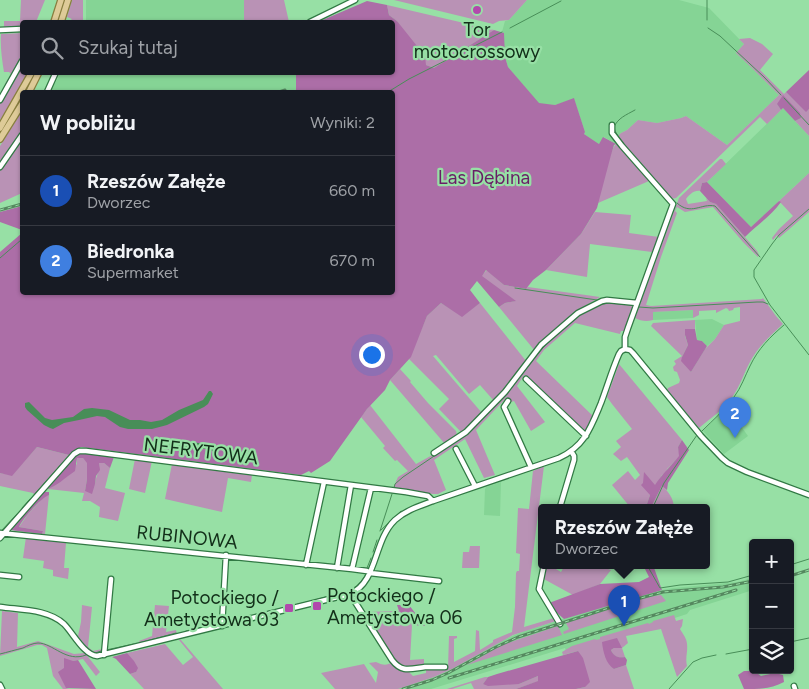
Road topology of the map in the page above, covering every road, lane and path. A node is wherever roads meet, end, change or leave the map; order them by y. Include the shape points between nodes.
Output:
1 (62, 0) edge
2 (68, 0) edge
3 (355, 0) edge
4 (55, 20) edge
5 (62, 20) edge
6 (314, 20) edge
7 (0, 30) edge
8 (20, 30) edge
9 (20, 65) edge
10 (30, 75) edge
11 (38, 75) edge
12 (54, 75) edge
13 (22, 90) edge
14 (30, 90) edge
15 (47, 90) edge
16 (20, 93) edge
17 (0, 100) edge
18 (20, 107) edge
19 (612, 125) dead end
20 (0, 128) edge
21 (20, 138) edge
22 (0, 139) edge
23 (0, 167) edge
24 (637, 303) junction
25 (625, 349) junction
26 (526, 379) dead end
27 (508, 401) dead end
28 (586, 436) junction
29 (456, 449) dead end
30 (571, 451) junction
31 (434, 453) dead end
32 (531, 467) junction
33 (324, 482) junction
34 (351, 486) junction
35 (475, 486) junction
36 (371, 488) junction
37 (809, 495) edge
38 (433, 501) junction
39 (561, 504) edge
40 (1, 535) edge
41 (226, 555) junction
42 (306, 564) junction
43 (336, 568) junction
44 (352, 569) junction
45 (543, 569) edge
46 (370, 573) junction
47 (0, 575) edge
48 (19, 577) dead end
49 (110, 579) dead end
50 (439, 581) dead end
51 (350, 594) junction
52 (0, 607) edge
53 (560, 624) dead end
54 (222, 626) junction
55 (104, 655) junction
56 (445, 667) dead end
57 (0, 685) edge
58 (2, 689) edge

1 - 4 main road
2 - 5 main road
3 - 6 street
7 - 8 street
9 - 17 street
10 - 13 main road
11 - 14 main road
12 - 15 street
16 - 20 main road
18 - 22 main road
19 - 24 street via 612,133 672,204
21 - 23 street
24 - 25 street via 625,337
24 - 31 street via 602,300 578,313 542,345 466,432
25 - 28 street via 618,354
25 - 37 street via 633,353 716,453 728,463
26 - 28 street
27 - 32 street via 504,407
28 - 30 street
29 - 35 street
30 - 32 street
30 - 39 street via 573,463
32 - 35 street
33 - 34 street, NEFRYTOWA
33 - 40 street, NEFRYTOWA via 79,451
33 - 42 street
34 - 36 street, NEFRYTOWA
34 - 43 street
35 - 38 street
36 - 38 street, NEFRYTOWA via 428,496
36 - 44 street
38 - 46 street via 409,510 392,523
40 - 41 street, RUBINOWA via 9,533
41 - 42 street, RUBINOWA
41 - 54 street
42 - 43 street, RUBINOWA
43 - 44 street, RUBINOWA
44 - 46 street, RUBINOWA
45 - 53 street via 538,589
46 - 50 street, RUBINOWA
46 - 51 street via 359,590
47 - 48 street
49 - 55 street
51 - 54 street
51 - 56 street via 398,666 406,669
52 - 55 street via 55,618 87,652 94,656
54 - 55 street
57 - 58 street

